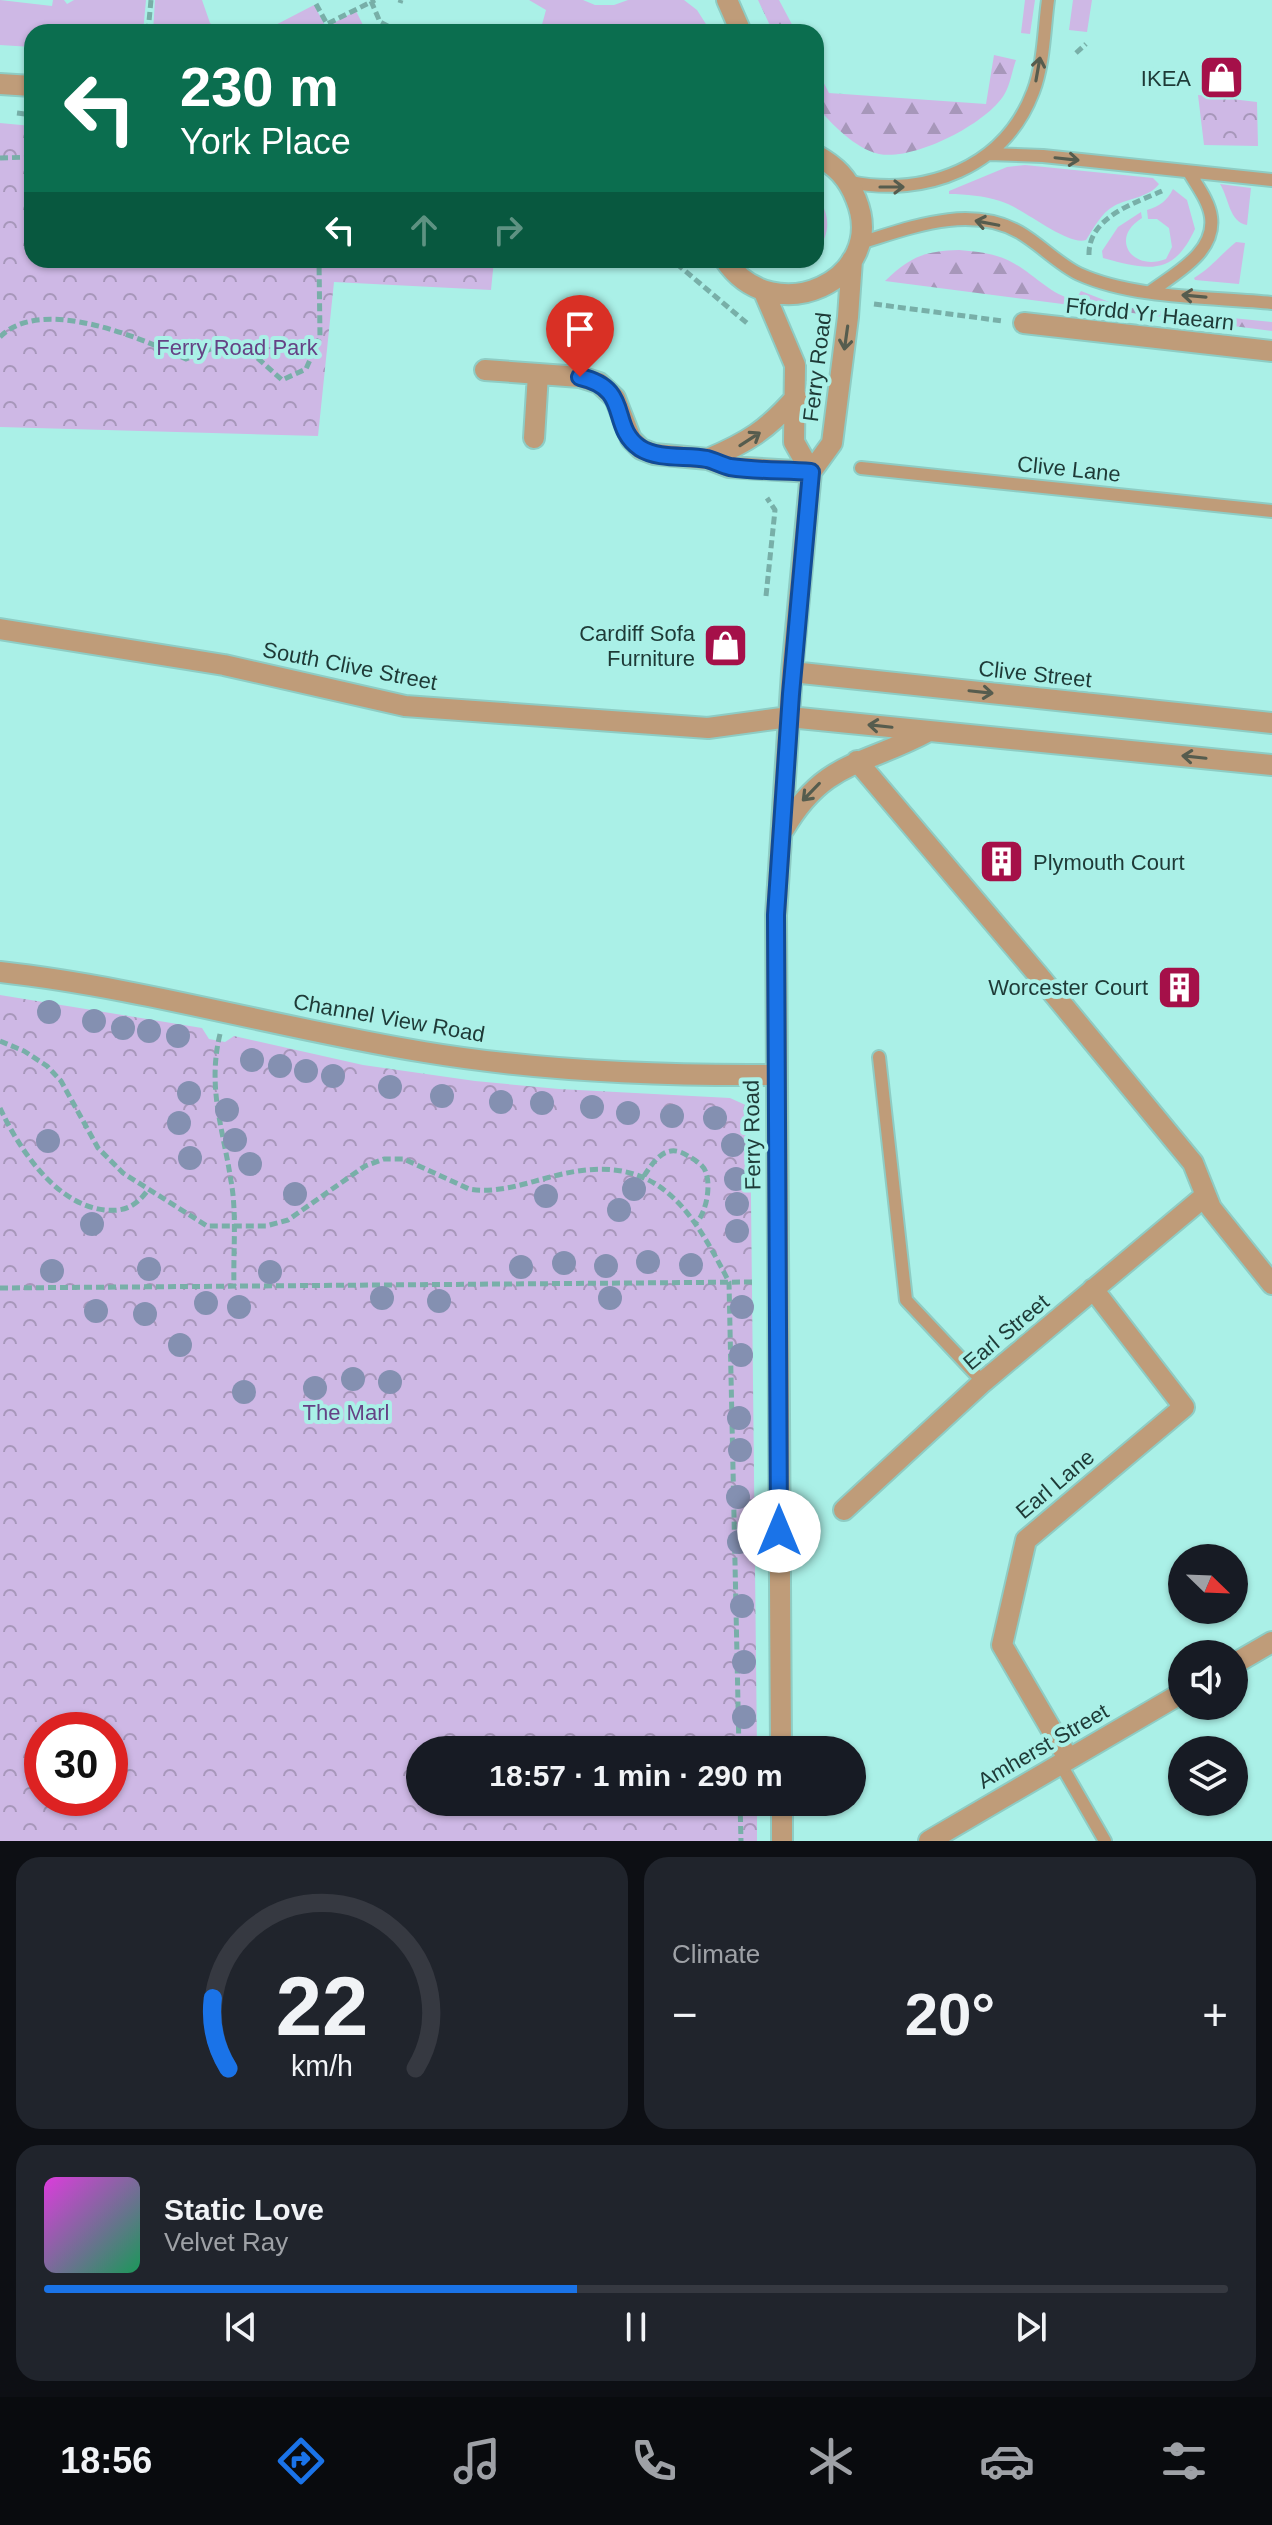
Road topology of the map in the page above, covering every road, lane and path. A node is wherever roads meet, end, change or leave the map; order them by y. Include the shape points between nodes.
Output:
1 (151, 0) edge
2 (373, 0) edge
3 (727, 0) edge
4 (1048, 0) edge
5 (316, 4) dead end
6 (149, 24) edge
7 (384, 24) edge
8 (738, 24) edge
9 (1086, 44) dead end
10 (1076, 53) dead end
11 (0, 84) edge
12 (24, 86) edge
13 (989, 154) junction
14 (24, 157) edge
15 (0, 158) edge
16 (824, 160) edge
17 (1189, 172) junction
18 (1272, 180) edge
19 (850, 182) junction
20 (1167, 190) dead end
21 (856, 252) junction
22 (1089, 255) dead end
23 (319, 268) edge
24 (682, 268) edge
25 (730, 268) edge
26 (764, 292) junction
27 (1150, 292) junction
28 (869, 303) dead end
29 (1272, 303) edge
30 (1024, 323) joint
31 (753, 330) dead end
32 (0, 337) edge
33 (1272, 351) edge
34 (485, 370) dead end
35 (538, 374) junction
36 (796, 397) junction
37 (534, 438) dead end
38 (708, 459) junction
39 (861, 468) dead end
40 (811, 472) junction
41 (767, 498) dead end
42 (1272, 511) edge
43 (766, 596) dead end
44 (0, 629) edge
45 (792, 672) junction
46 (789, 717) junction
47 (1272, 723) edge
48 (929, 731) junction
49 (857, 761) junction
50 (1272, 765) edge
51 (781, 834) junction
52 (0, 972) edge
53 (226, 1013) junction
54 (0, 1041) edge
55 (879, 1057) dead end
56 (775, 1075) junction
57 (0, 1108) edge
58 (644, 1176) junction
59 (148, 1190) junction
60 (1205, 1196) junction
61 (697, 1223) junction
62 (233, 1227) junction
63 (729, 1282) junction
64 (777, 1282) junction
65 (1272, 1284) edge
66 (234, 1286) junction
67 (0, 1288) edge
68 (1093, 1289) junction
69 (983, 1382) junction
70 (844, 1510) dead end
71 (1272, 1642) edge
72 (1248, 1656) edge
73 (1168, 1701) edge
74 (739, 1736) edge
75 (781, 1736) edge
76 (1064, 1760) junction
77 (740, 1816) edge
78 (782, 1816) edge
79 (741, 1841) edge
80 (782, 1841) edge
81 (929, 1841) edge
82 (1105, 1841) edge

1 - 6 path
2 - 5 path via 327,24
2 - 7 path
3 - 8 street
13 -> 4 lane via 1021,119 1035,88
9 - 10 path
11 - 12 street
13 -> 17 lane
19 -> 13 lane via 916,186
14 - 15 path
16 - 19 street
17 - 18 lane
17 - 27 lane via 1211,216 1205,247
19 - 21 street, Ferry Road via 861,210
20 - 22 path via 1116,210 1089,246
21 - 26 street, Ferry Road via 836,279 815,292 789,297
27 -> 21 lane via 1079,274 1018,232 973,220 936,220
21 -> 40 street, Ferry Road via 832,443
23 - 32 path via 320,337 306,369 282,380 243,345 213,348 186,359 94,325 46,318 8,329
24 - 31 path
25 - 26 street
26 - 36 street, Ferry Road via 791,350
29 -> 27 lane
28 - 30 path
30 - 33 street, Ffordd Yr Haearn
34 - 35 street
35 - 37 street
35 - 38 street via 580,377 607,388 625,431 641,449
38 -> 36 street via 758,435
36 - 40 street, Ferry Road via 794,442
38 - 40 street via 729,467
39 - 42 lane, Clive Lane
40 - 45 street, Ferry Road
41 - 43 path via 775,510
44 - 46 street, South Clive Street via 224,665 405,706 708,728
45 - 46 street, Ferry Road
45 -> 47 street, Clive Street
48 -> 46 street
46 - 51 street, Ferry Road
48 - 49 street
50 -> 48 street
49 -> 51 street via 805,797
49 - 60 street via 1193,1163
51 - 56 street, Ferry Road
52 - 53 street, Channel View Road
53 - 56 street, Channel View Road via 449,1056 590,1069
53 - 62 path via 214,1059 215,1100 232,1183
54 - 59 path via 47,1066 98,1148
55 - 69 lane via 906,1300
56 - 64 street, Ferry Road
57 - 59 path via 29,1157 74,1200 117,1211 138,1204
58 - 61 path
58 - 61 path via 654,1159 668,1150 698,1162 707,1174 707,1197
58 - 62 path via 583,1168 480,1191 404,1159 384,1159 365,1166 288,1220
59 - 62 path via 207,1226
60 - 65 street
60 - 68 street, Earl Street
61 - 63 path
62 - 66 path
63 - 64 path
63 - 66 path
63 - 74 path
64 - 75 street, Ferry Road
66 - 67 path
68 - 69 street, Earl Street
68 - 76 street, Earl Lane via 1184,1407 1026,1540 1002,1645
69 - 70 street, Earl Street
71 - 72 street
73 - 76 street, Amherst Street
76 - 81 street, Amherst Street
76 - 82 lane
77 - 79 path
78 - 80 street

